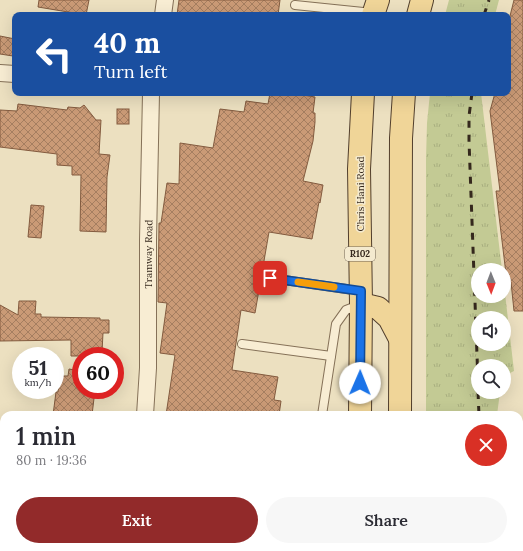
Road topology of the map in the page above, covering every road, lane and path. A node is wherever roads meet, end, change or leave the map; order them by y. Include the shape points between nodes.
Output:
1 (165, 0) edge
2 (422, 0) edge
3 (295, 5) dead end
4 (375, 9) edge
5 (163, 12) edge
6 (419, 12) edge
7 (0, 73) edge
8 (12, 74) edge
9 (151, 96) edge
10 (362, 96) edge
11 (404, 96) edge
12 (270, 278) dead end
13 (361, 297) junction
14 (400, 340) junction
15 (242, 344) dead end
16 (331, 356) junction
17 (145, 411) edge
18 (323, 411) edge
19 (360, 411) edge
20 (400, 411) edge

1 - 5 street
2 - 6 main road
3 - 4 lane
7 - 8 street
9 - 17 street, Tramway Road
10 - 13 main road, Chris Hani Road / R102 via 359,169
11 - 14 main road via 401,138
12 - 13 lane
13 - 14 main road via 389,318
13 - 16 lane via 346,310 336,324
13 - 19 main road, Chris Hani Road / R102
14 - 20 main road
15 - 16 lane
16 - 18 lane

